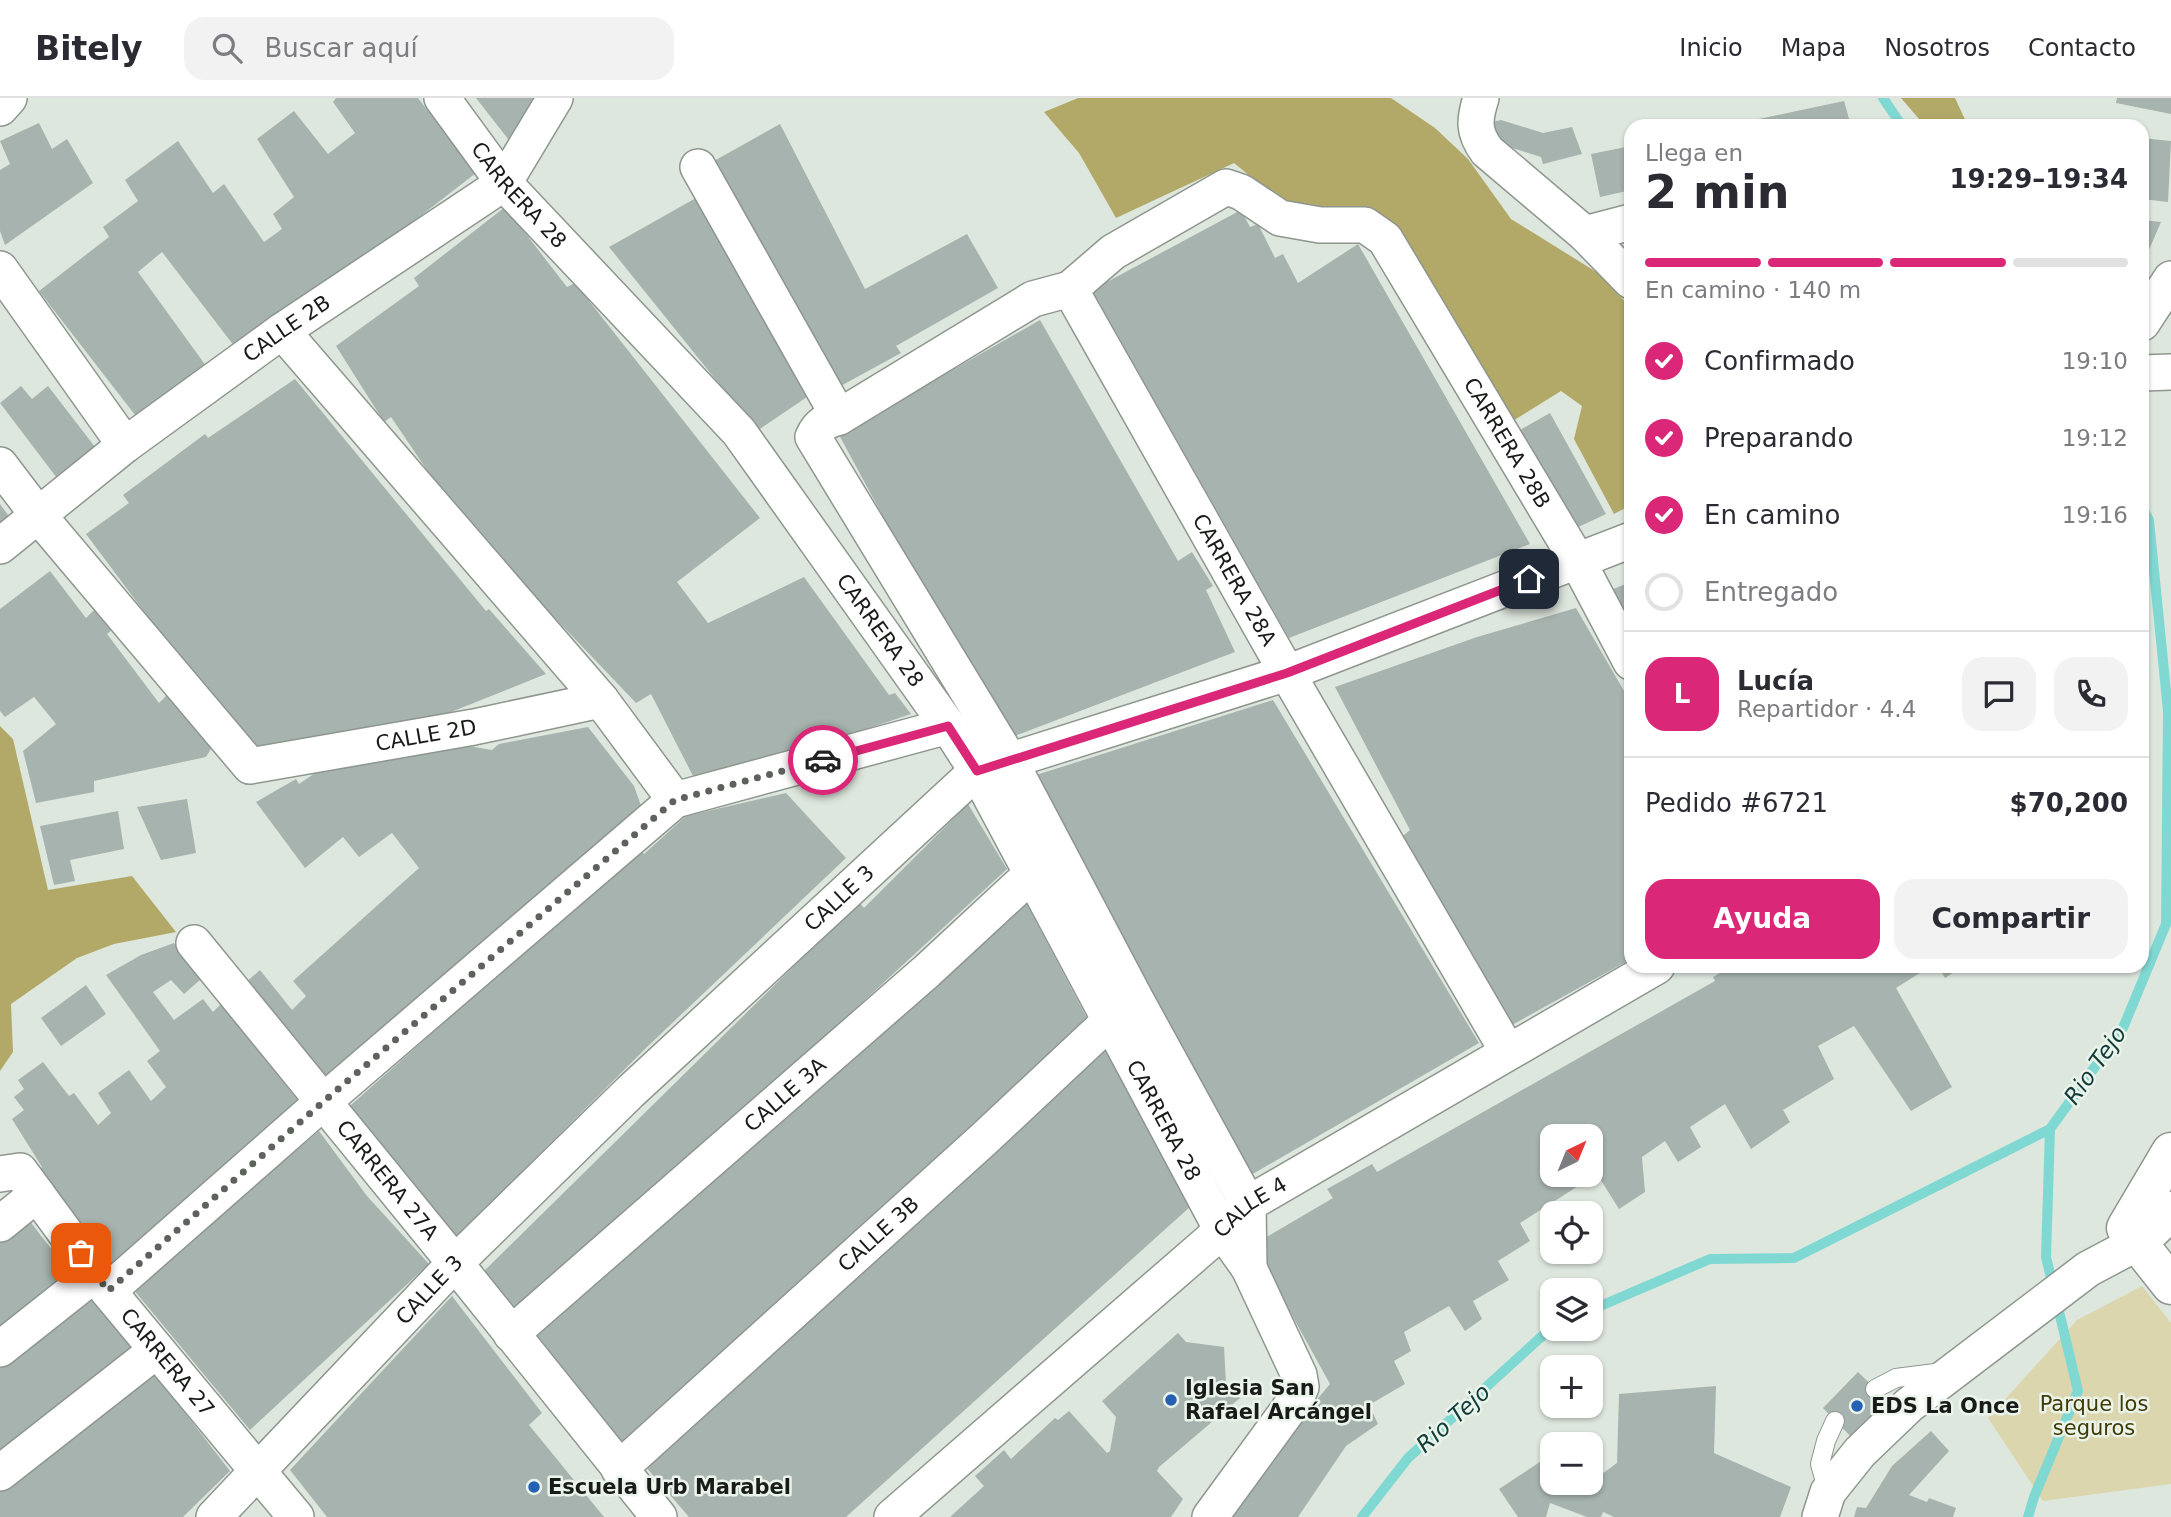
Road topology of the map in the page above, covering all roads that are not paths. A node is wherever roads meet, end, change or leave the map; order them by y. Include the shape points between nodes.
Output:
1 (9, 98) edge
2 (442, 98) edge
3 (555, 98) edge
4 (1481, 98) edge
5 (0, 108) edge
6 (698, 166) dead end
7 (504, 183) junction
8 (1624, 224) edge
9 (1585, 234) junction
10 (0, 269) edge
11 (1624, 274) edge
12 (2171, 279) edge
13 (1070, 289) junction
14 (2149, 312) edge
15 (282, 331) junction
16 (2171, 372) edge
17 (2149, 373) edge
18 (827, 424) junction
19 (125, 445) junction
20 (0, 465) edge
21 (38, 516) junction
22 (1624, 543) edge
23 (0, 546) edge
24 (1577, 560) junction
25 (1624, 649) edge
26 (1287, 673) junction
27 (601, 700) junction
28 (948, 726) junction
29 (1010, 761) junction
30 (977, 771) junction
31 (675, 800) junction
32 (1044, 863) junction
33 (194, 943) dead end
34 (1645, 973) edge
35 (1122, 1009) junction
36 (1508, 1052) junction
37 (323, 1102) junction
38 (2171, 1152) edge
39 (19, 1180) edge
40 (1248, 1204) junction
41 (2171, 1211) edge
42 (0, 1224) edge
43 (1222, 1230) junction
44 (2132, 1235) junction
45 (456, 1263) junction
46 (1249, 1268) junction
47 (102, 1282) junction
48 (2171, 1285) edge
49 (511, 1334) junction
50 (0, 1349) edge
51 (157, 1350) junction
52 (1953, 1371) junction
53 (1875, 1389) dead end
54 (1835, 1421) dead end
55 (619, 1469) junction
56 (259, 1471) junction
57 (0, 1473) edge
58 (1824, 1505) edge
59 (214, 1517) edge
60 (296, 1517) edge
61 (659, 1517) edge
62 (892, 1517) edge
63 (1210, 1517) edge

1 - 5 street
2 - 7 street, CARRERA 28
3 - 7 street, CALLE 2B
4 - 9 street via 1475,124 1487,151
6 - 18 street
7 - 15 street, CALLE 2B
7 - 28 street, CARRERA 28 via 739,432
8 - 9 street
9 - 11 street
10 - 19 street
12 - 14 street
13 - 18 street via 1033,299
13 - 24 street, CARRERA 28B via 1113,252 1226,187 1280,218 1320,225 1365,225 1375,230 1385,239
13 - 26 street, CARRERA 28A
15 - 19 street, CALLE 2B
15 - 27 street
16 - 17 street
18 - 29 street, CARRERA 28 via 813,437
19 - 21 street, CALLE 2B
20 - 21 street
21 - 23 street, CALLE 2B
21 - 27 street, CALLE 2D via 250,766
22 - 24 street, CALLE 3
24 - 25 street, CARRERA 28B
24 - 26 street, CALLE 3
26 - 29 street, CALLE 3
26 - 36 street, CARRERA 28A
27 - 31 street
28 - 30 street, CARRERA 28
28 - 31 street
29 - 30 street, CALLE 3
29 - 32 street, CARRERA 28
30 - 32 street, CARRERA 28
30 - 45 street, CALLE 3 via 629,1092
31 - 37 street
32 - 35 street, CARRERA 28
32 - 49 street, CALLE 3A
33 - 37 street, CARRERA 27A
34 - 36 street, CALLE 4
35 - 40 street, CARRERA 28
35 - 43 street, CARRERA 28
35 - 55 street, CALLE 3B
36 - 40 street, CALLE 4
37 - 45 street, CARRERA 27A
37 - 47 street
38 - 44 main road
39 - 42 street
39 - 47 street, CARRERA 27
40 - 43 street, CALLE 4
40 - 46 street
41 - 44 main road
43 - 46 street, CARRERA 28
43 - 62 street, CALLE 4
44 - 48 main road
44 - 52 street
45 - 49 street, CARRERA 27A
45 - 56 street, CALLE 3
46 - 63 street via 1301,1387
47 - 50 street
47 - 51 street, CARRERA 27
49 - 55 street, CARRERA 27A
51 - 56 street, CARRERA 27
51 - 57 street
52 - 53 lane via 1896,1378
52 - 58 street via 1860,1452
54 - 58 lane via 1820,1464
55 - 61 street, CARRERA 27A
56 - 59 street, CALLE 3
56 - 60 street, CARRERA 27

